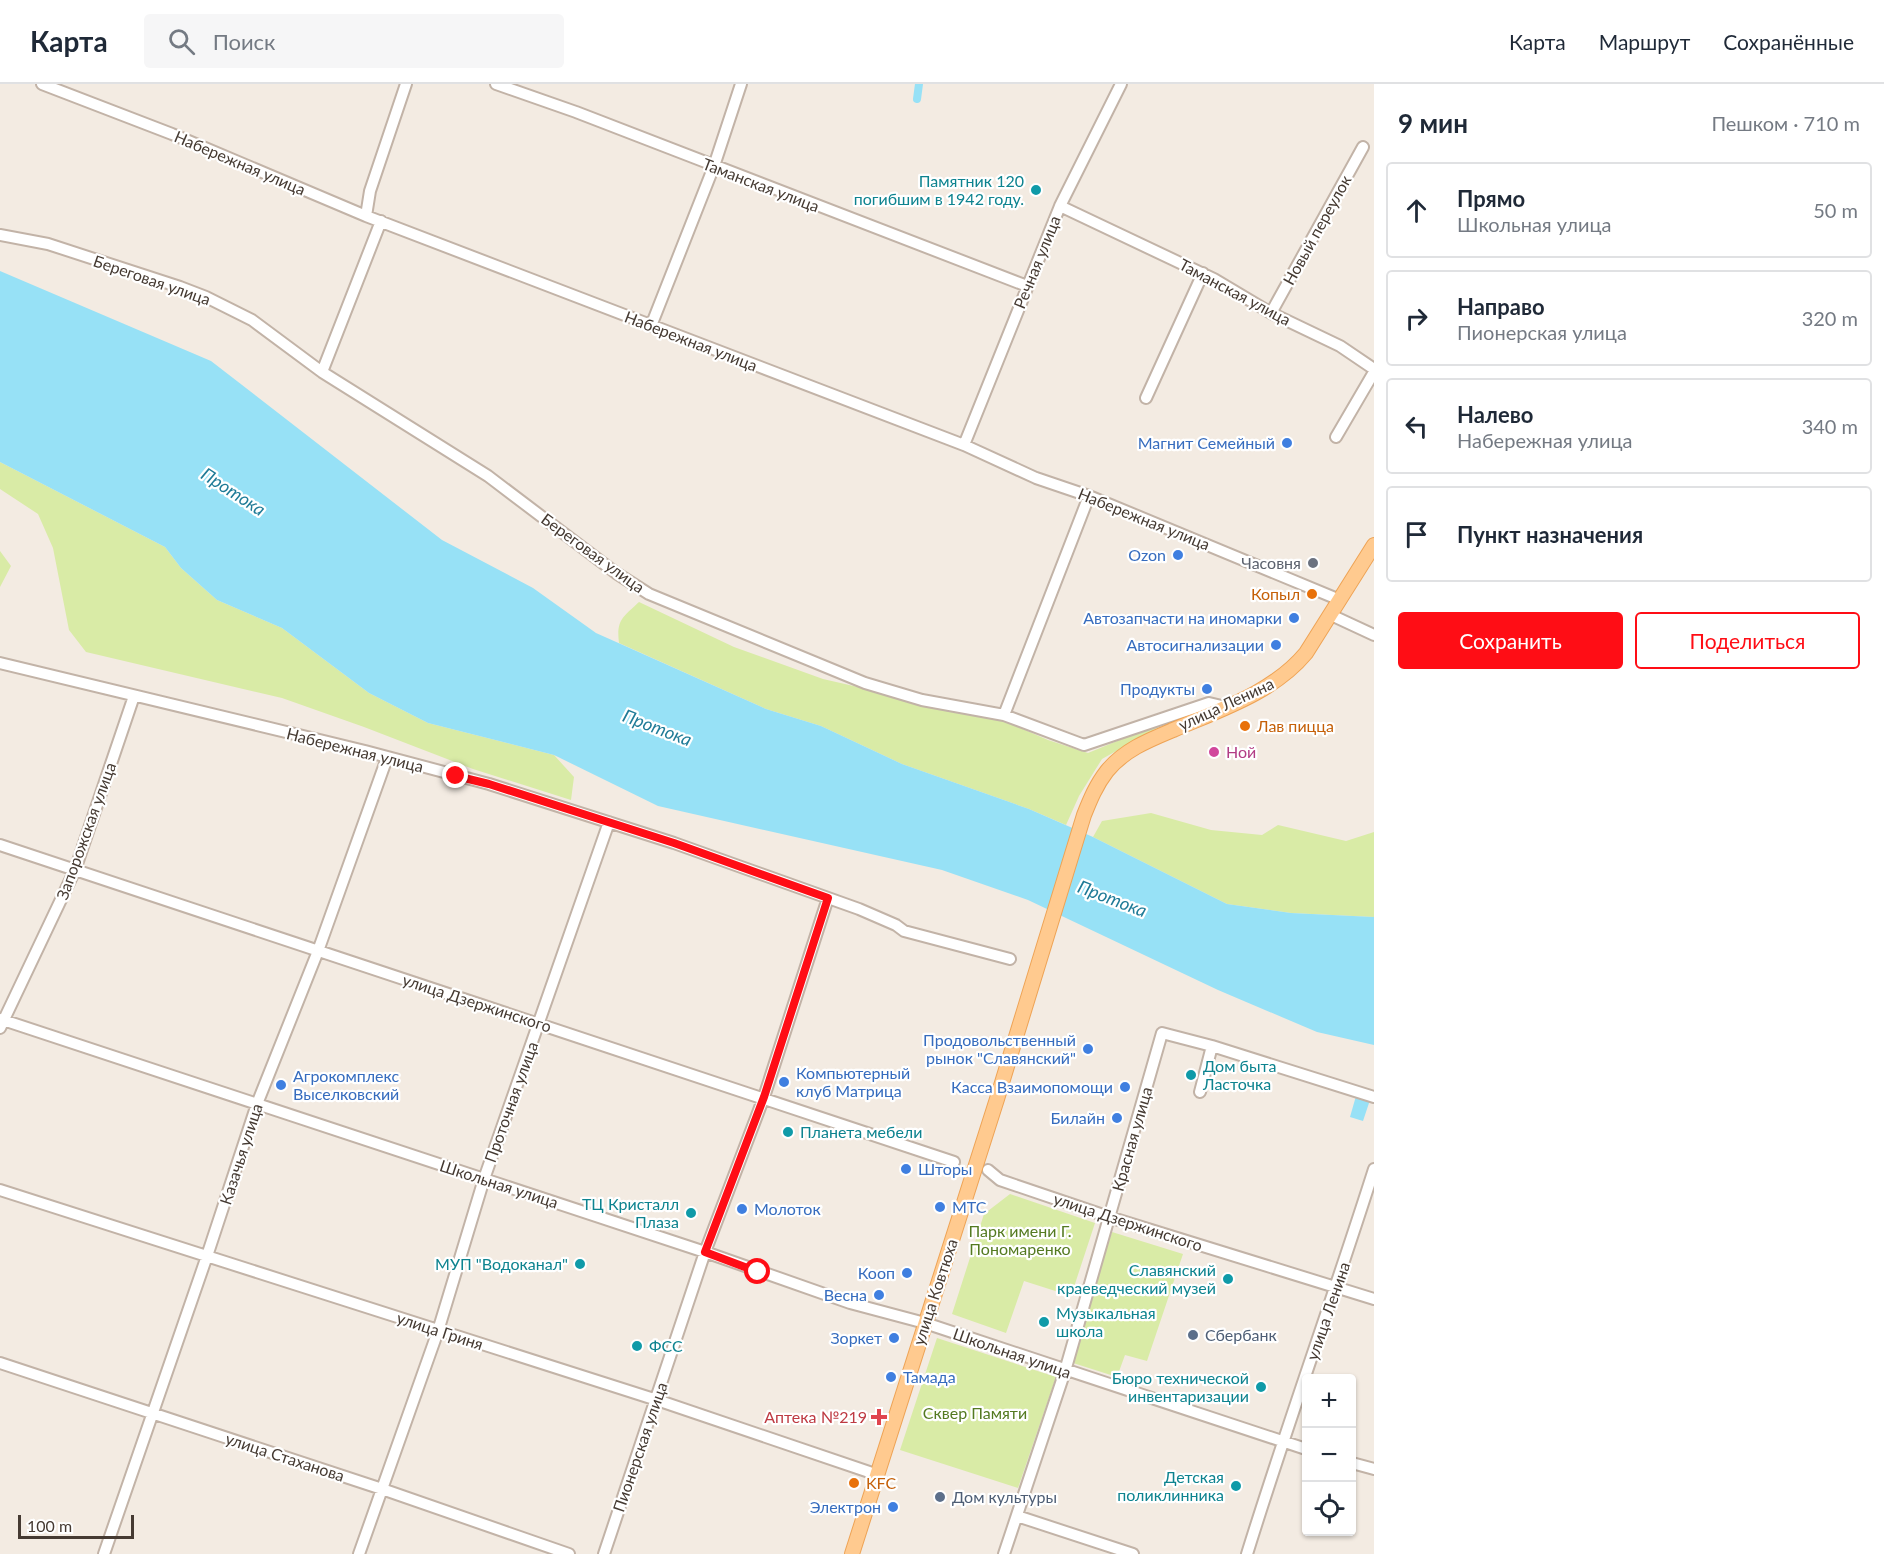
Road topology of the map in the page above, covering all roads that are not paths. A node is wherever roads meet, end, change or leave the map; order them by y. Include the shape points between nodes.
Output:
1 (42, 84) edge
2 (406, 84) edge
3 (496, 84) edge
4 (741, 84) edge
5 (1121, 84) edge
6 (1363, 147) dead end
7 (714, 166) junction
8 (1060, 206) junction
9 (366, 216) junction
10 (381, 221) junction
11 (0, 235) edge
12 (1203, 273) junction
13 (1027, 286) junction
14 (1271, 313) junction
15 (651, 326) junction
16 (1374, 371) edge
17 (322, 372) junction
18 (1146, 398) dead end
19 (1336, 437) dead end
20 (964, 445) junction
21 (1089, 496) junction
22 (1374, 545) edge
23 (1340, 600) junction
24 (1331, 615) junction
25 (1373, 633) edge
26 (0, 663) edge
27 (134, 696) junction
28 (1226, 707) junction
29 (1004, 715) junction
30 (387, 758) junction
31 (609, 822) junction
32 (0, 845) edge
33 (75, 870) junction
34 (828, 898) junction
35 (318, 951) junction
36 (1010, 959) dead end
37 (1038, 960) joint
38 (1, 1022) edge
39 (539, 1023) junction
40 (1212, 1046) junction
41 (1200, 1092) dead end
42 (764, 1097) junction
43 (1374, 1097) edge
44 (256, 1104) junction
45 (954, 1162) dead end
46 (1374, 1169) edge
47 (988, 1170) dead end
48 (484, 1179) junction
49 (0, 1190) edge
50 (1109, 1217) junction
51 (705, 1252) junction
52 (207, 1256) junction
53 (1337, 1287) junction
54 (1374, 1299) edge
55 (925, 1323) junction
56 (438, 1331) junction
57 (0, 1363) edge
58 (1065, 1371) junction
59 (657, 1400) junction
60 (152, 1413) junction
61 (1282, 1442) junction
62 (1302, 1448) edge
63 (1356, 1464) edge
64 (1374, 1469) edge
65 (878, 1475) junction
66 (382, 1489) junction
67 (1017, 1516) junction
68 (104, 1554) edge
69 (359, 1554) edge
70 (569, 1554) edge
71 (604, 1554) edge
72 (852, 1554) edge
73 (1004, 1554) edge
74 (1133, 1554) edge
75 (1247, 1554) edge

1 - 9 street, Набережная улица
2 - 9 street via 370,191
3 - 7 street, Таманская улица
4 - 7 street
5 - 8 street, Речная улица
6 - 14 street, Новый переулок
7 - 13 street, Таманская улица
7 - 15 street
8 - 12 street, Таманская улица
8 - 13 street, Речная улица
9 - 10 street, Набережная улица
10 - 15 street, Набережная улица
10 - 17 street
11 - 17 street, Береговая улица via 48,244 206,297 252,320
12 - 14 street, Таманская улица
12 - 18 street
13 - 20 street, Речная улица
14 - 16 street, Таманская улица via 1340,345
15 - 20 street, Набережная улица
16 - 19 street
17 - 29 street, Береговая улица via 488,476 649,594 865,683 922,700
20 - 21 street, Набережная улица via 1036,478
21 - 23 street, Набережная улица
21 - 29 street
22 - 23 main road, улица Ленина
23 - 24 main road, улица Ленина
24 - 25 street
24 - 28 main road, улица Ленина via 1295,667 1267,687
26 - 27 street, Набережная улица
27 - 30 street, Набережная улица
27 - 33 street, Запорожская улица
28 - 29 street, Береговая улица via 1209,703 1084,745
28 - 37 main road, улица Ленина via 1147,741 1108,769 1084,815
30 - 31 street, Набережная улица via 489,784
30 - 35 street, Казачья улица
31 - 34 street, Набережная улица
31 - 39 street, Проточная улица
32 - 33 street, улица Дзержинского
33 - 35 street, улица Дзержинского
33 - 38 street, Запорожская улица
34 - 36 street, Набережная улица via 896,924 904,931
34 - 42 street, Пионерская улица
35 - 39 street, улица Дзержинского
35 - 44 street, Казачья улица
37 - 55 main road, улица Ковтюха
38 - 44 street, Школьная улица
39 - 42 street, улица Дзержинского
39 - 48 street, Проточная улица
40 - 41 street
40 - 43 street
40 - 50 street, Красная улица via 1162,1033
42 - 45 street, улица Дзержинского
42 - 51 street, Пионерская улица
44 - 48 street, Школьная улица
44 - 52 street, Казачья улица
46 - 53 street, улица Ленина
47 - 50 street, улица Дзержинского via 1000,1180
48 - 51 street, Школьная улица
48 - 56 street, Проточная улица
49 - 52 street, улица Гриня
50 - 53 street, улица Дзержинского
50 - 58 street, Красная улица
51 - 55 street, Школьная улица via 850,1303
51 - 59 street, Пионерская улица
52 - 56 street, улица Гриня
52 - 60 street, Казачья улица
53 - 54 street, улица Дзержинского
53 - 61 street, улица Ленина
55 - 58 street, Школьная улица
55 - 65 main road, улица Ковтюха
56 - 59 street, улица Гриня
56 - 66 street, Проточная улица
57 - 60 street, улица Стаханова
58 - 61 street, Школьная улица
58 - 67 street, Красная улица
59 - 65 street, улица Гриня
59 - 71 street, Пионерская улица
60 - 66 street, улица Стаханова
60 - 68 street, Казачья улица
61 - 62 street, Школьная улица
61 - 75 street, улица Ленина
63 - 64 street
65 - 72 main road, улица Ковтюха
66 - 69 street, Проточная улица
66 - 70 street, улица Стаханова
67 - 73 street, Красная улица
67 - 74 street

